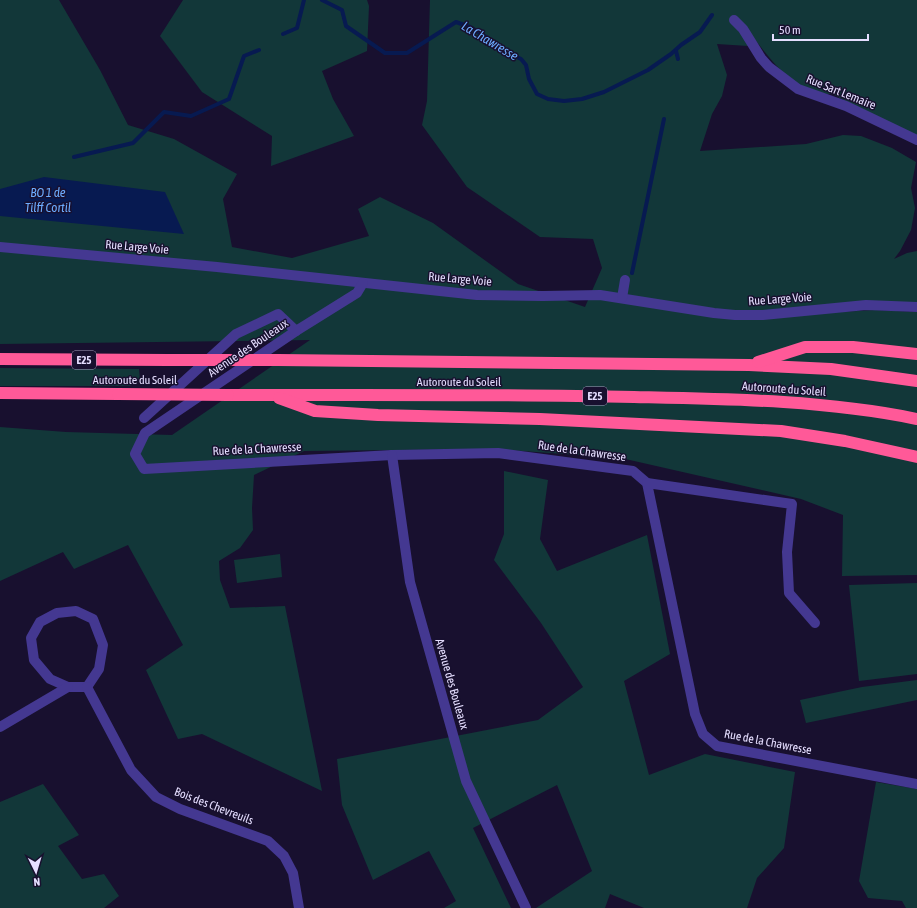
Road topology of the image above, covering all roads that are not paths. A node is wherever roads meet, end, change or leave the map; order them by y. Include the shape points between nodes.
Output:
1 (734, 20) dead end
2 (917, 140) edge
3 (0, 247) edge
4 (625, 280) dead end
5 (363, 283) junction
6 (622, 298) junction
7 (917, 307) edge
8 (296, 331) junction
9 (917, 354) edge
10 (0, 359) edge
11 (749, 365) junction
12 (917, 381) edge
13 (0, 393) edge
14 (271, 395) junction
15 (144, 418) dead end
16 (917, 419) edge
17 (145, 433) joint
18 (392, 454) junction
19 (917, 456) edge
20 (647, 483) junction
21 (815, 623) dead end
22 (68, 687) junction
23 (87, 687) junction
24 (0, 727) edge
25 (917, 784) edge
26 (299, 908) edge
27 (526, 908) edge

1 - 2 street, Rue Sart Lemaire via 769,68 798,89 846,106
3 - 5 street, Rue Large Voie
4 - 6 street
5 - 6 street, Rue Large Voie via 477,295 600,295
5 - 8 street, Avenue des Bouleaux via 357,293
6 - 7 street, Rue Large Voie via 735,315 763,315 866,305
8 - 15 street via 278,314 236,334
8 - 17 street, Avenue des Bouleaux
9 - 11 highway via 853,347 805,347
10 - 11 highway, Autoroute du Soleil / E25, bridge
11 - 12 highway, Autoroute du Soleil / E25 via 831,369
13 - 14 highway, Autoroute du Soleil / E25, bridge
14 - 16 highway, Autoroute du Soleil / E25 via 733,399 812,403
14 - 19 highway via 315,411 781,431
17 - 18 street, Rue de la Chawresse via 135,454 144,469
18 - 20 street, Rue de la Chawresse via 498,453 633,471
18 - 27 street, Avenue des Bouleaux via 410,582 466,781
20 - 21 street via 792,504 787,552 789,593
20 - 25 street, Rue de la Chawresse via 695,714 703,734 717,746
22 - 23 street
22 - 23 street via 50,679 34,660 32,638 40,622 57,613 76,611 92,619 104,645 99,669
22 - 24 street
23 - 26 street, Bois des Chevreuils via 131,770 156,797 180,809 268,841 284,856 293,873

